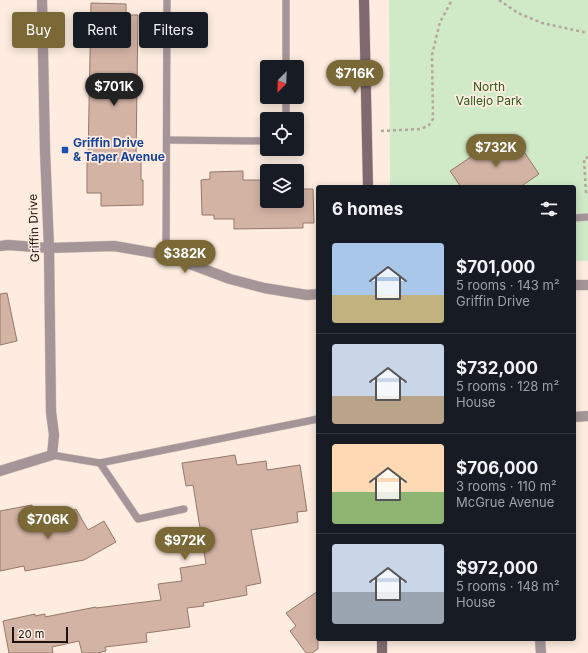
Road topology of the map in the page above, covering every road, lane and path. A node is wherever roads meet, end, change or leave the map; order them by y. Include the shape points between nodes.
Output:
1 (42, 0) edge
2 (167, 0) edge
3 (286, 0) edge
4 (364, 0) edge
5 (452, 0) edge
6 (499, 0) edge
7 (588, 33) edge
8 (286, 60) edge
9 (376, 132) dead end
10 (167, 140) junction
11 (260, 141) edge
12 (588, 157) edge
13 (368, 185) edge
14 (586, 193) dead end
15 (588, 217) edge
16 (576, 218) edge
17 (0, 246) edge
18 (48, 248) junction
19 (166, 255) junction
20 (588, 284) edge
21 (576, 285) edge
22 (316, 294) edge
23 (588, 416) edge
24 (576, 418) edge
25 (316, 420) edge
26 (52, 455) junction
27 (100, 463) junction
28 (0, 471) edge
29 (184, 509) dead end
30 (382, 641) edge
31 (540, 641) edge
32 (382, 653) edge
33 (541, 653) edge

1 - 18 street, Griffin Drive
2 - 10 lane
3 - 8 lane
4 - 13 main road
5 - 9 path via 440,22 432,54 433,119 429,125 421,129
6 - 7 path via 518,13 542,23
10 - 11 lane
10 - 19 lane
12 - 14 path via 584,159
15 - 16 lane
17 - 18 street
18 - 19 street via 114,246
18 - 26 street, Griffin Drive via 51,412 54,435
19 - 22 street via 230,279 264,288
20 - 21 street
23 - 24 street
25 - 27 lane
26 - 27 lane
26 - 28 street
27 - 29 lane via 138,519
30 - 32 main road
31 - 33 street

